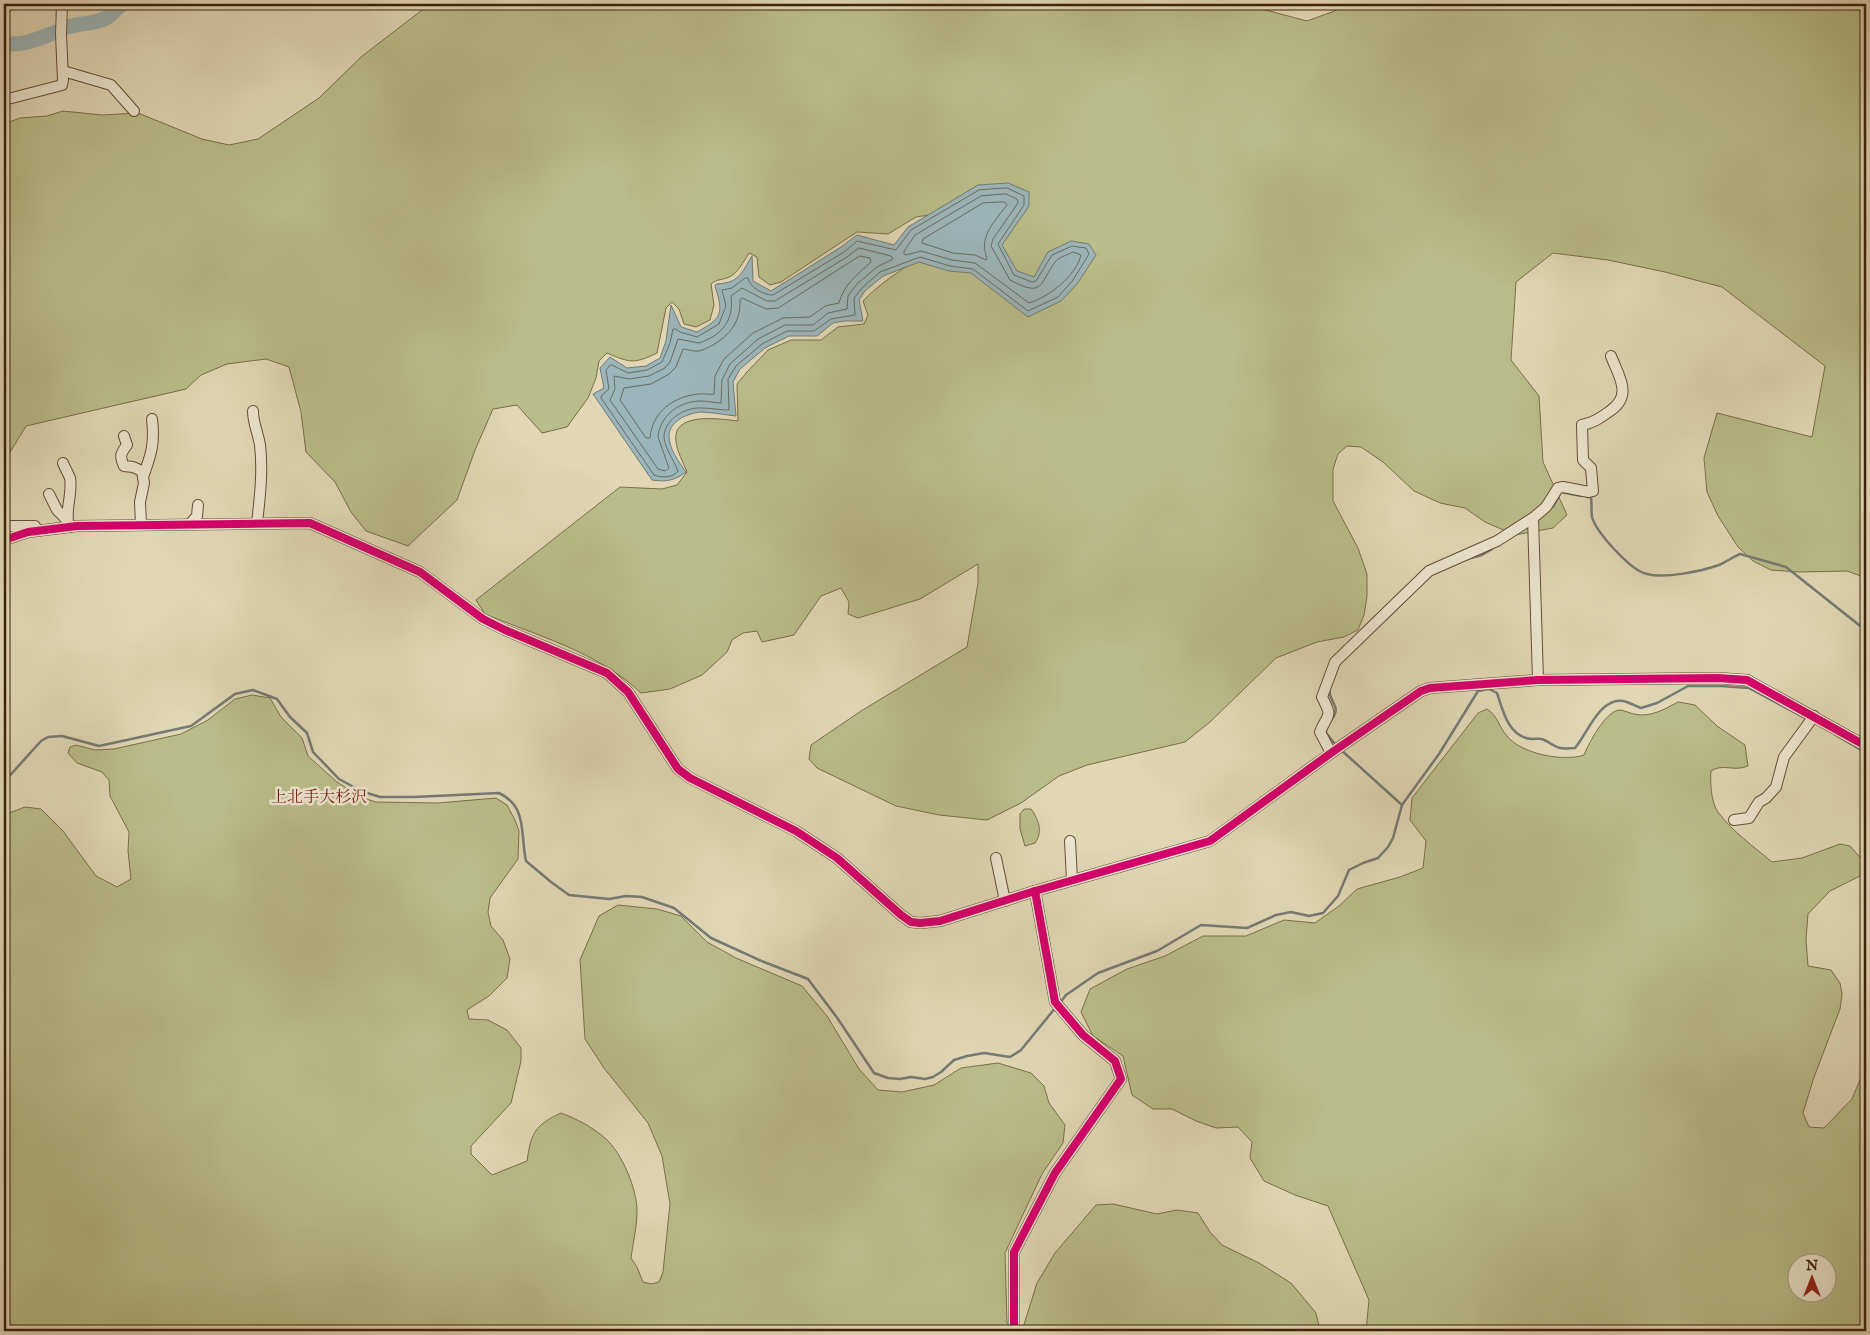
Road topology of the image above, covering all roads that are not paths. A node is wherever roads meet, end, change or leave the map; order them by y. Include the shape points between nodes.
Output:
1 (62, 4) edge
2 (63, 71) junction
3 (4, 100) edge
4 (134, 111) dead end
5 (1611, 356) dead end
6 (253, 411) dead end
7 (152, 419) dead end
8 (124, 436) dead end
9 (62, 463) dead end
10 (143, 477) junction
11 (49, 494) dead end
12 (198, 505) dead end
13 (1534, 518) junction
14 (257, 522) junction
15 (68, 523) junction
16 (190, 524) junction
17 (141, 525) junction
18 (4, 526) edge
19 (4, 540) edge
20 (1538, 680) junction
21 (1812, 719) junction
22 (1866, 746) edge
23 (1331, 753) junction
24 (1734, 820) dead end
25 (1070, 841) dead end
26 (996, 858) dead end
27 (1072, 880) junction
28 (1035, 891) junction
29 (1005, 900) junction
30 (1014, 1331) edge

1 - 2 street
2 - 3 street via 62,84
2 - 4 street via 111,85
5 - 13 street via 1623,386 1623,396 1617,406 1600,419 1582,425 1583,460 1591,468 1593,491 1558,488
6 - 14 street via 260,447 261,486
7 - 10 street via 152,454
8 - 10 street via 127,445 120,458 124,466 142,472
9 - 15 street via 70,478
10 - 17 street
11 - 15 street
12 - 16 street via 197,516
13 - 20 street
13 - 23 street via 1497,541 1429,571 1335,662 1322,697 1329,716 1320,732
14 - 16 street
14 - 29 street via 310,522 420,572 483,619 607,673 628,692 678,770 804,836 837,858 911,922 940,921
15 - 17 street
15 - 18 street
15 - 19 street
16 - 17 street
20 - 21 street via 1747,680
20 - 23 street via 1421,691
21 - 22 street
21 - 24 street via 1784,757 1776,787 1759,802 1749,818
23 - 27 street via 1210,841
25 - 27 street
26 - 29 street
27 - 28 street
28 - 29 street
28 - 30 street via 1058,1006 1083,1036 1115,1061 1121,1079 1055,1173 1014,1252

